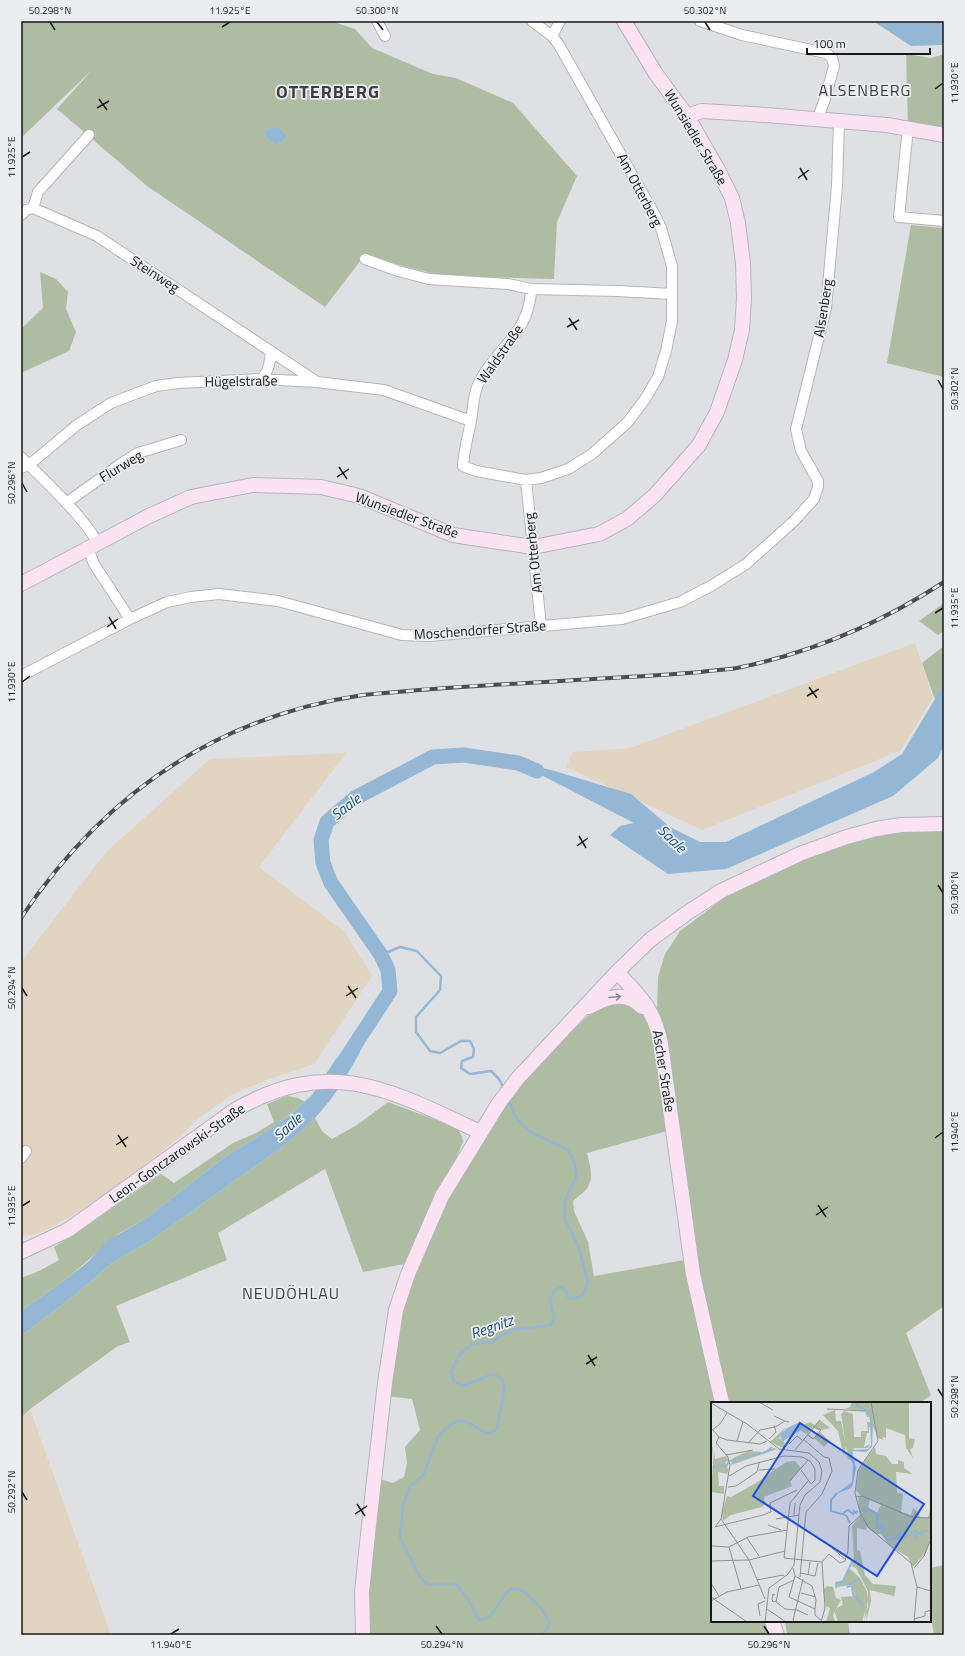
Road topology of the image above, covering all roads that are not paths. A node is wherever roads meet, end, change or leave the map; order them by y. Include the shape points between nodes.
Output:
1 (376, 21) edge
2 (532, 21) edge
3 (560, 21) edge
4 (624, 21) edge
5 (700, 21) edge
6 (385, 36) dead end
7 (552, 36) junction
8 (687, 116) junction
9 (817, 120) junction
10 (839, 121) junction
11 (908, 127) junction
12 (944, 134) edge
13 (89, 135) dead end
14 (33, 208) junction
15 (21, 215) edge
16 (944, 221) edge
17 (365, 259) dead end
18 (531, 289) junction
19 (672, 294) junction
20 (271, 351) junction
21 (261, 379) junction
22 (317, 382) junction
23 (471, 421) junction
24 (181, 440) dead end
25 (21, 457) edge
26 (25, 466) edge
27 (463, 466) joint
28 (526, 480) junction
29 (818, 487) joint
30 (66, 503) junction
31 (93, 546) junction
32 (533, 547) junction
33 (21, 584) edge
34 (130, 619) junction
35 (541, 626) junction
36 (21, 676) edge
37 (944, 824) edge
38 (617, 972) junction
39 (580, 1011) junction
40 (658, 1027) junction
41 (480, 1132) junction
42 (39, 1243) junction
43 (21, 1245) edge
44 (21, 1252) edge
45 (722, 1402) edge
46 (772, 1622) edge
47 (363, 1635) edge
48 (777, 1635) edge

1 - 6 street
2 - 7 street, Am Otterberg
3 - 7 street
4 - 8 street, Wunsiedler Straße via 656,74
5 - 9 street via 742,35 826,53 832,58 834,66
7 - 19 street, Am Otterberg via 656,217 672,266
8 - 9 street via 702,111
8 - 32 street, Wunsiedler Straße via 718,168 732,198 744,263 742,330 735,360 717,412 699,445 655,495 627,519 599,534
9 - 10 street
10 - 11 street
10 - 29 street, Alsenberg via 837,186 826,308 796,429 802,451 815,474
11 - 12 street
11 - 16 street via 899,217
13 - 14 street via 38,192
14 - 15 street
14 - 20 street, Steinweg via 97,236
17 - 18 street via 429,279 508,284
18 - 19 street
18 - 23 street, Waldstraße via 526,317 489,366 477,387
19 - 28 street, Am Otterberg via 672,321 658,376 646,399 628,422 592,454 568,469
20 - 21 street via 268,368
20 - 22 street, Steinweg
21 - 22 street, Hügelstraße
21 - 26 street, Hügelstraße via 156,386 111,403 77,425
22 - 23 street, Hügelstraße via 384,390
23 - 27 street, Waldstraße via 464,448
24 - 30 street, Flurweg via 138,454
25 - 26 street
26 - 30 street
27 - 28 street, Am Otterberg via 476,471
28 - 32 street, Am Otterberg
29 - 35 street, Moschendorfer Straße via 814,499 794,521 746,564 686,599 648,613 622,619
30 - 31 street via 94,536
31 - 32 street, Wunsiedler Straße via 191,497 253,485 322,487 360,496 453,535
31 - 33 street, Wunsiedler Straße
31 - 34 street via 94,564
32 - 35 street, Am Otterberg
34 - 35 street, Moschendorfer Straße via 167,602 219,594 278,601 402,635 429,636
34 - 36 street, Moschendorfer Straße
37 - 38 street via 876,828 795,856 722,891 687,913 650,940
38 - 39 street
38 - 40 street, Ascher Straße via 647,1006
39 -> 40 street via 608,997 631,998
39 - 41 street via 518,1078
40 - 45 street, Ascher Straße via 693,1274
41 - 42 street, Leon-Gonczarowski-Straße via 395,1094 364,1085 334,1081 297,1084 264,1095 235,1110 80,1222
41 - 47 street via 428,1225 396,1310 385,1383 362,1592
42 - 43 street, Leon-Gonczarowski-Straße
42 - 44 street, Leon-Gonczarowski-Straße
46 - 48 street

